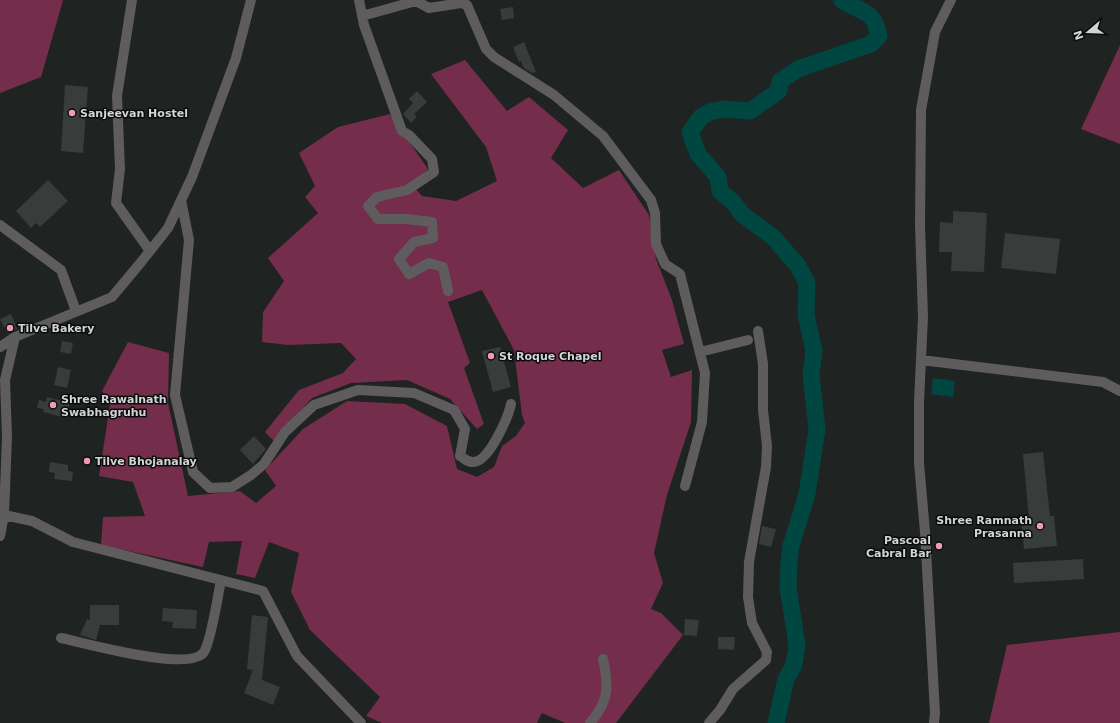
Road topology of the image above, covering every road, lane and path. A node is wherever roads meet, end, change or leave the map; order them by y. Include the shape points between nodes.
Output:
1 (132, 0) edge
2 (251, 0) edge
3 (359, 0) edge
4 (951, 0) edge
5 (362, 16) junction
6 (181, 200) junction
7 (0, 225) edge
8 (150, 251) junction
9 (448, 291) dead end
10 (76, 311) junction
11 (758, 331) dead end
12 (15, 337) junction
13 (748, 340) dead end
14 (0, 347) edge
15 (700, 352) junction
16 (921, 360) junction
17 (2, 379) edge
18 (1120, 391) edge
19 (511, 404) dead end
20 (685, 486) dead end
21 (4, 515) junction
22 (0, 536) edge
23 (221, 580) junction
24 (61, 638) dead end
25 (603, 659) dead end
26 (362, 723) edge
27 (590, 723) edge
28 (709, 723) edge
29 (934, 723) edge

1 - 8 street via 117,96 120,169 116,203
2 - 6 street via 236,58
3 - 5 street
4 - 16 street via 935,32 921,110
5 - 9 street via 402,131 432,159 434,172 407,190 377,197 368,206 378,219 432,222 433,238 414,242 399,259 409,274 429,263 443,267
5 - 15 street via 416,1 429,8 461,3 467,5 486,49 494,57 554,95 603,136 650,200 655,213 656,244 665,264 680,274
6 - 8 street via 168,228
6 - 19 street via 189,240 175,395 193,472 210,488 232,487 252,476 264,464 285,432 314,404 358,390 414,393 454,410 465,429 460,456 468,462 482,458 501,434
7 - 10 street via 61,270
8 - 10 street via 112,297
10 - 12 street
11 - 28 street via 763,364 763,410 767,446 766,467 749,562 748,597 752,623 767,652 766,660 733,689
12 - 14 street
12 - 17 street
13 - 15 street
15 - 20 street via 705,373 702,422
16 - 18 street via 1103,382
16 - 29 street via 919,463 926,532
17 - 21 street via 7,437
21 - 22 street
21 - 23 street via 32,521 73,542
23 - 24 street via 208,640 199,658 189,660 147,657
23 - 26 street via 263,591 297,656
25 - 27 street via 608,685 607,694

